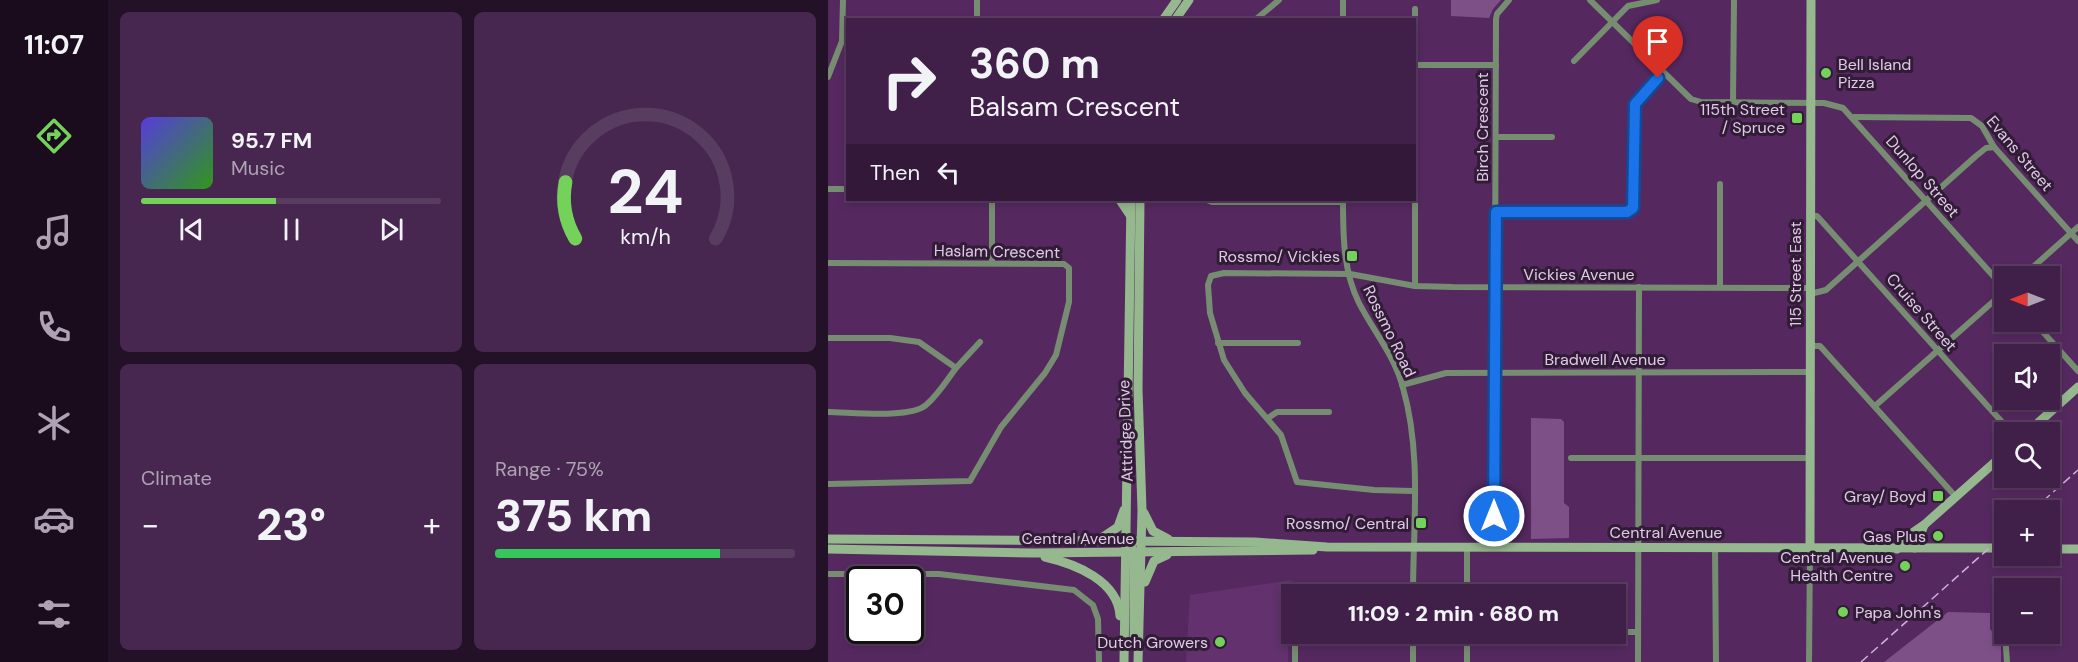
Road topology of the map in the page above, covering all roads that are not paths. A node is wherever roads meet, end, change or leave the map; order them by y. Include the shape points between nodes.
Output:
1 (843, 0) edge
2 (977, 0) edge
3 (1177, 0) edge
4 (1189, 0) edge
5 (1280, 0) edge
6 (1343, 0) edge
7 (1509, 0) edge
8 (1590, 0) edge
9 (1657, 0) edge
10 (1734, 0) edge
11 (1810, 0) edge
12 (1415, 9) dead end
13 (977, 18) edge
14 (1164, 18) edge
15 (1176, 18) edge
16 (1258, 18) edge
17 (1343, 18) edge
18 (1415, 18) edge
19 (1613, 22) junction
20 (845, 41) edge
21 (1574, 62) dead end
22 (1416, 65) edge
23 (1496, 65) junction
24 (1663, 73) junction
25 (828, 77) edge
26 (1733, 102) junction
27 (1810, 103) junction
28 (1854, 117) junction
29 (1496, 137) junction
30 (1552, 137) dead end
31 (1994, 147) junction
32 (1720, 184) dead end
33 (828, 189) edge
34 (846, 189) edge
35 (1926, 200) junction
36 (992, 201) edge
37 (1121, 201) edge
38 (1131, 201) edge
39 (1140, 201) edge
40 (1210, 201) edge
41 (1343, 201) edge
42 (1414, 201) edge
43 (1496, 212) junction
44 (1131, 215) junction
45 (1810, 216) junction
46 (2078, 227) edge
47 (2071, 233) junction
48 (2078, 241) edge
49 (1859, 260) junction
50 (828, 263) edge
51 (992, 263) junction
52 (2033, 266) edge
53 (1350, 274) junction
54 (1994, 278) edge
55 (1414, 286) junction
56 (1639, 287) junction
57 (1720, 287) junction
58 (1496, 288) junction
59 (1810, 291) junction
60 (1994, 299) edge
61 (2043, 332) edge
62 (828, 338) edge
63 (980, 342) dead end
64 (1218, 343) junction
65 (1298, 343) dead end
66 (1810, 346) junction
67 (1939, 351) junction
68 (956, 368) junction
69 (2078, 371) edge
70 (1639, 372) junction
71 (1810, 372) junction
72 (1496, 373) junction
73 (1402, 385) junction
74 (2078, 387) edge
75 (1875, 406) junction
76 (828, 412) edge
77 (1329, 412) dead end
78 (1268, 418) junction
79 (2002, 422) edge
80 (2039, 422) edge
81 (1571, 458) dead end
82 (1639, 458) junction
83 (1810, 458) junction
84 (1994, 463) edge
85 (828, 484) edge
86 (1413, 491) junction
87 (1127, 496) junction
88 (1956, 497) junction
89 (1142, 510) junction
90 (1924, 525) junction
91 (828, 539) edge
92 (1173, 541) junction
93 (1092, 542) junction
94 (1127, 542) junction
95 (1142, 542) junction
96 (1327, 547) junction
97 (1413, 547) junction
98 (1467, 547) junction
99 (1494, 547) junction
100 (1637, 547) junction
101 (1715, 547) junction
102 (1810, 548) junction
103 (1915, 548) junction
104 (1994, 548) edge
105 (828, 549) edge
106 (1897, 549) junction
107 (2060, 549) edge
108 (2078, 549) edge
109 (1172, 552) junction
110 (1034, 553) junction
111 (1134, 553) junction
112 (828, 574) edge
113 (1413, 584) edge
114 (1467, 584) edge
115 (1142, 590) junction
116 (1626, 632) edge
117 (1638, 633) junction
118 (1295, 644) edge
119 (1413, 644) edge
120 (1467, 644) edge
121 (2005, 644) edge
122 (1124, 645) junction
123 (1138, 661) edge
124 (1100, 662) edge
125 (1124, 662) edge
126 (1295, 662) edge
127 (1413, 662) edge
128 (1467, 662) edge
129 (1638, 662) edge
130 (1716, 662) edge
131 (1809, 662) edge
132 (2007, 662) edge

1 - 20 street
2 - 13 street
3 - 14 main road
4 - 15 main road
5 - 16 street
6 - 17 street
7 - 23 street, Birch Crescent via 1496,19
8 - 19 street, Dunlop Street
9 - 19 street via 1628,6
10 - 26 street
11 - 27 main road, 115 Street East
12 - 18 street
19 - 21 street
19 - 24 street, Dunlop Street
20 - 25 street
22 - 23 street
23 - 29 street, Birch Crescent
24 - 26 street, Dunlop Street via 1691,99
24 - 43 street via 1635,104 1633,208 1627,212
26 - 27 street, Dunlop Street
27 - 28 street, Dunlop Street via 1843,108
27 - 45 main road, 115 Street East
28 - 31 street, Evans Street via 1971,118 1982,126
28 - 35 street, Dunlop Street
29 - 30 street
29 - 43 street, Birch Crescent
31 - 35 street via 1983,150
31 - 47 street, Evans Street
32 - 57 street
33 - 34 street
35 - 49 street
35 - 54 street, Dunlop Street
36 - 51 street
37 - 44 main road
38 - 44 main road, Attridge Drive
39 - 89 main road, Attridge Drive via 1138,389
40 - 41 street
41 - 53 street, Rossmo Road via 1344,251
42 - 55 street
43 - 58 street, Birch Crescent
44 - 87 main road, Attridge Drive
45 - 49 street, Cruise Street via 1817,216
45 - 59 main road, 115 Street East
46 - 47 street
47 - 48 street, Evans Street
47 - 52 street
49 - 59 street via 1826,290
49 - 67 street, Cruise Street
50 - 51 street, Haslam Crescent
51 - 85 street, Haslam Crescent via 1067,265 1069,302 1056,355 1001,427 974,476 965,483
53 - 55 street, Vickies Avenue
53 - 64 street, Vickies Avenue via 1214,274 1209,280 1209,299
53 - 73 street, Rossmo Road via 1359,302 1388,349
55 - 58 street, Vickies Avenue
56 - 57 street, Vickies Avenue
56 - 58 street, Vickies Avenue
56 - 70 street
57 - 59 street, Vickies Avenue
58 - 72 street, Birch Crescent
59 - 66 main road, 115 Street East
60 - 67 street
61 - 69 street
62 - 68 street via 920,342
63 - 68 street
64 - 65 street
64 - 78 street via 1237,382
66 - 71 main road, 115 Street East
66 - 75 street via 1820,346
67 - 75 street
67 - 79 street, Cruise Street
68 - 76 street via 920,409 900,413
70 - 71 street, Bradwell Avenue
70 - 72 street, Bradwell Avenue
70 - 82 street
71 - 83 main road, 115 Street East
72 - 73 street, Bradwell Avenue via 1446,372
72 - 99 street, Birch Crescent
73 - 86 street, Rossmo Road via 1413,440
74 - 80 main road
75 - 88 street
77 - 78 street via 1277,412
78 - 86 street via 1281,435 1297,482
81 - 82 street
82 - 83 street
82 - 100 street
83 - 102 main road, 115 Street East
84 - 88 main road
86 - 97 street, Rossmo Road
87 - 93 main road via 1118,527
87 - 94 main road, Attridge Drive
88 - 90 main road
89 - 92 main road via 1153,531
89 - 95 main road, Attridge Drive
90 - 103 main road
90 - 106 main road
91 - 93 main road, Central Avenue
92 - 95 main road, Central Avenue
92 - 96 main road, Central Avenue
93 - 94 main road, Central Avenue
94 - 95 main road, Central Avenue
94 - 111 main road, Attridge Drive
95 - 111 main road, Attridge Drive
96 - 97 main road, Central Avenue
96 - 109 main road, Central Avenue
97 - 98 main road, Central Avenue
97 - 113 street, Rossmo Road
98 - 99 main road, Central Avenue
98 - 114 street
99 - 100 main road, Central Avenue
100 - 101 main road, Central Avenue
100 - 117 street
101 - 102 main road, Central Avenue
101 - 130 street
102 - 106 main road, Central Avenue
102 - 131 street
103 - 104 main road, Central Avenue
103 - 106 main road, Central Avenue
105 - 110 main road, Central Avenue
107 - 108 main road
109 - 111 main road, Central Avenue
109 - 115 main road via 1154,561
110 - 111 main road, Central Avenue
110 - 122 main road via 1065,563 1110,588 1120,610
111 - 115 main road, Attridge Drive
111 - 122 main road, Attridge Drive
111 - 123 main road via 1134,639
112 - 124 street via 939,574 1074,590 1093,605 1098,619
115 - 123 main road, Attridge Drive
116 - 117 street
117 - 129 street
118 - 126 street
119 - 127 street
120 - 128 street
121 - 132 street
122 - 125 main road, Attridge Drive

